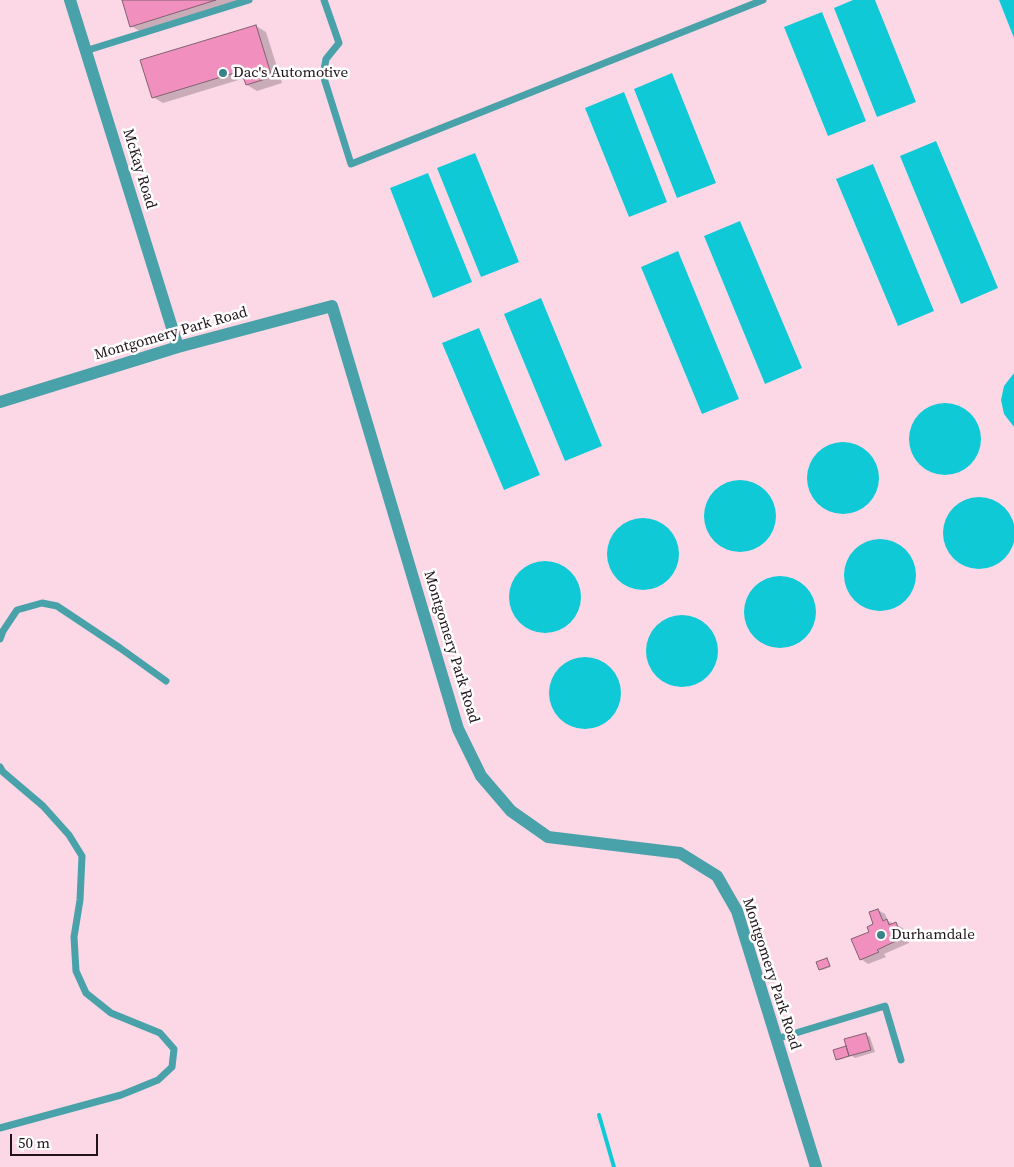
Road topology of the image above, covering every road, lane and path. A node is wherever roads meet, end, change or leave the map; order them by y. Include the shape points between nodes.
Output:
1 (70, 0) edge
2 (249, 0) edge
3 (324, 0) edge
4 (763, 0) edge
5 (85, 51) junction
6 (178, 347) junction
7 (0, 402) edge
8 (0, 638) edge
9 (166, 681) dead end
10 (0, 767) edge
11 (776, 1039) junction
12 (901, 1060) dead end
13 (0, 1128) edge
14 (816, 1167) edge

1 - 5 street, McKay Road
2 - 5 lane
3 - 4 lane via 339,43 326,59 323,75 351,164
5 - 6 street, McKay Road
6 - 7 street, Montgomery Park Road
6 - 11 street, Montgomery Park Road via 332,306 458,729 481,776 511,810 548,836 680,853 717,876 736,911
8 - 9 lane via 17,610 42,603 57,606
10 - 13 lane via 43,806 69,835 82,856 74,937 76,971 86,993 111,1013 160,1033 174,1049 172,1067 158,1080 121,1095
11 - 12 lane via 885,1006
11 - 14 street, Montgomery Park Road

